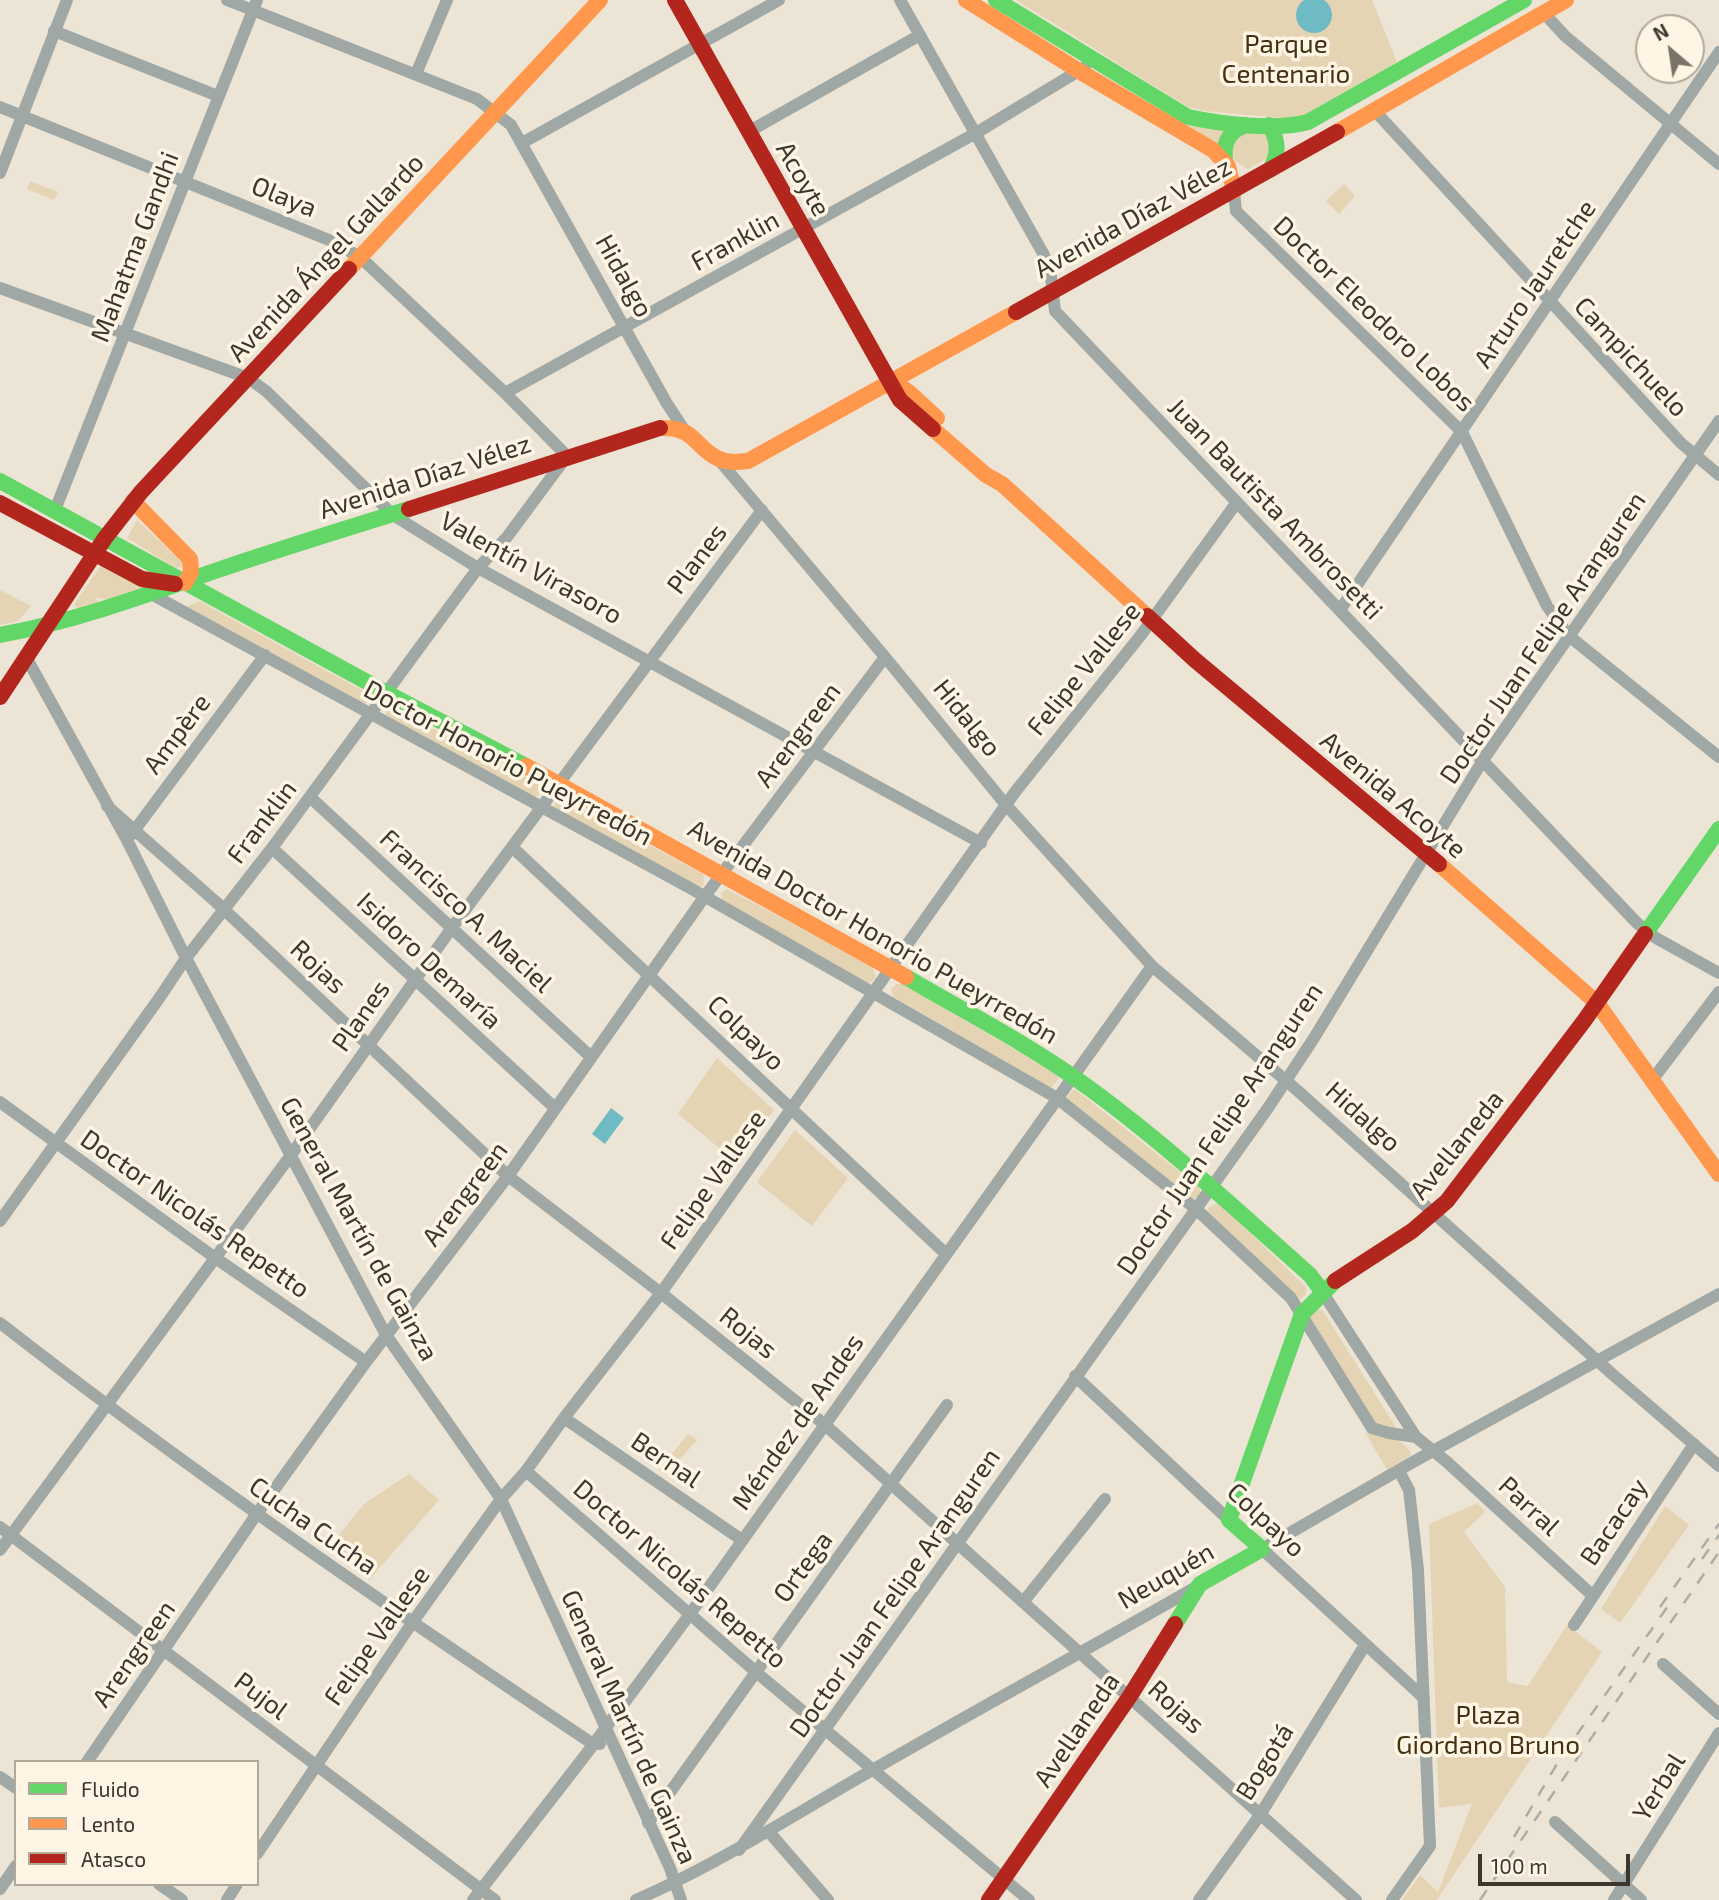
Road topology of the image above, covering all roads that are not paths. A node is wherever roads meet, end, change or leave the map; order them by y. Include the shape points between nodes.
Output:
1 (67, 0) edge
2 (227, 0) edge
3 (447, 0) edge
4 (600, 0) edge
5 (675, 0) edge
6 (779, 0) edge
7 (900, 0) edge
8 (966, 0) edge
9 (996, 0) edge
10 (1524, 0) edge
11 (1566, 0) edge
12 (255, 5) edge
13 (1541, 7) edge
14 (54, 31) junction
15 (920, 35) junction
16 (700, 44) junction
17 (1719, 52) edge
18 (1094, 62) junction
19 (1079, 71) junction
20 (416, 74) junction
21 (218, 96) junction
22 (1346, 100) junction
23 (0, 107) edge
24 (1374, 110) junction
25 (496, 112) junction
26 (21, 116) junction
27 (1252, 124) junction
28 (1671, 124) junction
29 (1269, 125) junction
30 (748, 132) junction
31 (976, 133) junction
32 (523, 143) junction
33 (1225, 160) junction
34 (1719, 164) edge
35 (1270, 170) junction
36 (0, 173) edge
37 (185, 181) junction
38 (1234, 191) junction
39 (803, 229) junction
40 (360, 257) junction
41 (0, 288) edge
42 (1053, 290) junction
43 (1550, 303) junction
44 (624, 328) junction
45 (127, 333) junction
46 (248, 379) junction
47 (891, 380) junction
48 (505, 393) junction
49 (1719, 421) edge
50 (683, 428) junction
51 (1462, 432) junction
52 (1696, 455) junction
53 (567, 456) junction
54 (719, 460) junction
55 (1719, 475) edge
56 (0, 481) edge
57 (134, 501) junction
58 (1237, 502) junction
59 (0, 503) edge
60 (55, 510) junction
61 (762, 510) junction
62 (393, 514) junction
63 (105, 538) junction
64 (94, 553) junction
65 (478, 568) junction
66 (184, 583) junction
67 (153, 595) junction
68 (1340, 610) junction
69 (1152, 621) junction
70 (45, 627) junction
71 (0, 636) edge
72 (1569, 636) junction
73 (265, 655) junction
74 (26, 657) junction
75 (885, 657) junction
76 (650, 661) junction
77 (387, 693) junction
78 (0, 697) edge
79 (370, 715) junction
80 (814, 752) junction
81 (1719, 757) edge
82 (1482, 760) junction
83 (559, 783) junction
84 (310, 797) junction
85 (1006, 804) junction
86 (107, 806) junction
87 (541, 806) junction
88 (135, 829) junction
89 (1719, 829) edge
90 (127, 840) junction
91 (981, 842) junction
92 (512, 847) junction
93 (272, 848) junction
94 (1427, 854) junction
95 (722, 874) junction
96 (705, 896) junction
97 (224, 910) junction
98 (451, 929) junction
99 (1647, 932) junction
100 (186, 958) junction
101 (1152, 966) junction
102 (892, 969) junction
103 (1719, 973) edge
104 (649, 975) junction
105 (415, 979) junction
106 (875, 992) junction
107 (1719, 992) edge
108 (1597, 1003) junction
109 (369, 1045) junction
110 (591, 1057) junction
111 (1074, 1076) junction
112 (1653, 1079) junction
113 (1286, 1081) junction
114 (1057, 1098) junction
115 (0, 1102) edge
116 (555, 1108) junction
117 (789, 1109) junction
118 (56, 1143) junction
119 (290, 1155) junction
120 (1719, 1174) edge
121 (508, 1176) junction
122 (1212, 1187) junction
123 (1196, 1209) junction
124 (1434, 1215) junction
125 (0, 1221) edge
126 (946, 1254) junction
127 (214, 1257) junction
128 (1321, 1290) junction
129 (661, 1293) junction
130 (1719, 1294) edge
131 (1303, 1314) junction
132 (0, 1323) edge
133 (386, 1335) junction
134 (1599, 1360) junction
135 (366, 1362) junction
136 (1075, 1376) junction
137 (947, 1405) dead end
138 (107, 1406) junction
139 (564, 1418) junction
140 (824, 1424) junction
141 (1416, 1437) junction
142 (1694, 1444) junction
143 (1434, 1451) junction
144 (1719, 1465) edge
145 (526, 1471) junction
146 (1399, 1471) junction
147 (891, 1483) junction
148 (501, 1499) junction
149 (1105, 1499) dead end
150 (256, 1514) junction
151 (1229, 1520) junction
152 (5, 1531) edge
153 (742, 1540) junction
154 (958, 1542) junction
155 (1262, 1549) junction
156 (0, 1550) edge
157 (1200, 1584) junction
158 (1592, 1595) junction
159 (1024, 1601) junction
160 (690, 1614) junction
161 (412, 1623) junction
162 (1574, 1625) dead end
163 (1365, 1645) junction
164 (164, 1652) junction
165 (1081, 1653) junction
166 (1663, 1664) dead end
167 (756, 1672) junction
168 (1130, 1696) junction
169 (1424, 1698) junction
170 (1719, 1714) edge
171 (605, 1728) junction
172 (825, 1730) junction
173 (1719, 1733) edge
174 (593, 1744) junction
175 (612, 1745) junction
176 (88, 1760) edge
177 (315, 1765) junction
178 (873, 1770) junction
179 (1260, 1815) junction
180 (1555, 1822) dead end
181 (649, 1823) junction
182 (769, 1832) junction
183 (739, 1850) junction
184 (259, 1851) edge
185 (14, 1869) edge
186 (1004, 1878) junction
187 (674, 1883) junction
188 (1625, 1885) junction
189 (162, 1886) edge
190 (0, 1889) edge
191 (477, 1895) edge
192 (182, 1900) edge
193 (495, 1900) edge
194 (636, 1900) edge
195 (681, 1900) edge
196 (828, 1900) edge
197 (989, 1900) edge
198 (1029, 1900) edge
199 (1199, 1900) edge
200 (1356, 1900) edge
201 (1392, 1900) edge
202 (1614, 1900) edge
203 (1640, 1900) edge

1 - 14 street
2 - 12 street, Hidalgo
3 - 20 street
4 - 25 main road, Avenida Ángel Gallardo
5 - 16 main road, Acoyte
6 - 16 street
7 - 15 street, Juan Bautista Ambrosetti
8 - 19 main road
9 - 18 main road
10 - 22 main road
11 - 13 main road, Avenida Díaz Vélez
12 - 20 street, Hidalgo
12 - 21 street, Mahatma Gandhi
13 - 24 main road, Avenida Díaz Vélez
13 - 28 street via 1565,36
14 - 21 street
14 - 26 street
15 - 30 street
15 - 31 street, Juan Bautista Ambrosetti
16 - 30 main road, Acoyte
16 - 32 street
17 - 28 street, Arturo Jauretche
18 - 19 street, Franklin
18 - 27 main road via 1181,114 1216,123
19 - 31 street, Franklin
19 - 33 main road
20 - 25 street, Hidalgo via 477,99
21 - 37 street, Mahatma Gandhi
22 - 24 main road
22 - 29 main road via 1302,124
23 - 26 street, Olaya
24 - 35 main road, Avenida Díaz Vélez
24 - 43 street, Campichuelo
25 - 32 street, Hidalgo
25 - 40 main road, Avenida Ángel Gallardo
26 - 36 street
26 - 37 street, Olaya
27 - 29 main road
27 - 33 main road via 1230,134 1224,144
28 - 34 street
28 - 43 street, Arturo Jauretche
29 - 35 main road via 1279,146
30 - 39 main road, Acoyte
31 - 39 street, Franklin
31 - 42 street, Juan Bautista Ambrosetti via 1044,255
32 - 44 street, Hidalgo
33 - 38 main road
35 - 38 main road, Avenida Díaz Vélez
37 - 40 street, Olaya
37 - 45 street, Mahatma Gandhi
38 - 42 main road, Avenida Díaz Vélez
38 - 51 street, Doctor Eleodoro Lobos via 1236,211
39 - 44 street, Franklin
39 - 47 main road, Acoyte
40 - 46 main road, Avenida Ángel Gallardo
40 - 48 street, Olaya
41 - 45 street, Valentín Virasoro
42 - 47 main road, Avenida Díaz Vélez
42 - 58 street, Juan Bautista Ambrosetti via 1055,311
43 - 51 street, Arturo Jauretche
43 - 52 street, Campichuelo
44 - 48 street, Franklin
44 - 50 street, Hidalgo
45 - 46 street, Valentín Virasoro
45 - 60 street, Mahatma Gandhi
46 - 57 main road, Avenida Ángel Gallardo
46 - 62 street, Valentín Virasoro
47 - 54 main road, Avenida Díaz Vélez via 748,461
47 - 69 main road, Avenida Acoyte via 992,468 1002,484
48 - 53 street, Olaya
49 - 52 street, Doctor Juan Felipe Aranguren
50 - 53 main road, Avenida Díaz Vélez via 658,428
50 - 54 main road, Hidalgo
51 - 68 street, Arturo Jauretche
51 - 72 street, Doctor Eleodoro Lobos via 1547,606
52 - 55 street, Campichuelo
52 - 72 street, Doctor Juan Felipe Aranguren
53 - 62 main road, Avenida Díaz Vélez
53 - 65 street, Franklin
54 - 61 street, Hidalgo
56 - 60 main road, Avenida Doctor Honorio Pueyrredón
57 - 63 main road, Avenida Ángel Gallardo
57 - 66 main road via 190,559 191,572
58 - 68 street, Juan Bautista Ambrosetti
58 - 69 street, Felipe Vallese
59 - 64 main road, Avenida Doctor Honorio Pueyrredón
60 - 63 main road, Avenida Doctor Honorio Pueyrredón
61 - 75 street, Hidalgo
61 - 76 street, Planes
62 - 65 street, Valentín Virasoro
62 - 66 main road, Avenida Díaz Vélez
63 - 64 main road, Avenida Ángel Gallardo
63 - 66 main road, Avenida Doctor Honorio Pueyrredón
64 - 66 main road, Avenida Doctor Honorio Pueyrredón via 142,579
64 - 70 main road, Avenida Ángel Gallardo
65 - 76 street, Valentín Virasoro
65 - 77 street, Franklin
66 - 67 main road, Avenida Díaz Vélez
66 - 77 main road, Avenida Doctor Honorio Pueyrredón
67 - 70 main road, Avenida Díaz Vélez
67 - 73 street, Doctor Honorio Pueyrredón
68 - 82 street, Juan Bautista Ambrosetti
69 - 85 street, Felipe Vallese
69 - 94 main road, Avenida Acoyte
70 - 71 main road, Avenida Díaz Vélez
70 - 74 main road, Avenida Ángel Gallardo
71 - 74 main road via 17,642
72 - 81 street, Doctor Eleodoro Lobos
72 - 82 street, Doctor Juan Felipe Aranguren
73 - 79 street, Doctor Honorio Pueyrredón
73 - 88 street, Ampère
74 - 78 main road, Avenida Ángel Gallardo
74 - 86 street, General Martín de Gainza
75 - 80 street, Arengreen
75 - 85 street, Hidalgo
76 - 80 street, Valentín Virasoro
76 - 83 street, Planes
77 - 79 street, Franklin
77 - 83 main road, Avenida Doctor Honorio Pueyrredón
79 - 84 street, Franklin
79 - 87 street, Doctor Honorio Pueyrredón
80 - 91 street, Valentín Virasoro
80 - 95 street, Arengreen
82 - 94 street, Doctor Juan Felipe Aranguren
82 - 99 street, Juan Bautista Ambrosetti
83 - 87 street, Planes
83 - 95 main road, Avenida Doctor Honorio Pueyrredón
84 - 93 street, Franklin
84 - 98 street, Francisco A. Maciel
85 - 91 street, Felipe Vallese
85 - 101 street, Hidalgo
86 - 88 street, Rojas
86 - 90 street, General Martín de Gainza
87 - 92 street, Planes
87 - 96 street, Doctor Honorio Pueyrredón
88 - 90 street, Ampère
88 - 97 street, Rojas
89 - 99 main road, Avellaneda
90 - 100 street, General Martín de Gainza
91 - 102 street, Felipe Vallese
92 - 98 street, Planes
92 - 104 street, Colpayo
93 - 97 street, Franklin
93 - 105 street, Isidoro Demaría
94 - 108 main road, Avenida Acoyte
94 - 113 street, Doctor Juan Felipe Aranguren
95 - 96 street, Arengreen
95 - 102 main road, Avenida Doctor Honorio Pueyrredón
96 - 104 street, Arengreen
96 - 106 street, Doctor Honorio Pueyrredón
97 - 100 street, Franklin
97 - 109 street, Rojas
98 - 105 street, Planes
98 - 110 street, Francisco A. Maciel
99 - 103 street, Juan Bautista Ambrosetti
99 - 108 main road, Avellaneda
100 - 118 street, Franklin
100 - 119 street, General Martín de Gainza
101 - 111 street, Méndez de Andes
101 - 113 street, Hidalgo
102 - 106 street, Felipe Vallese
102 - 111 main road, Avenida Doctor Honorio Pueyrredón
104 - 110 street, Arengreen
104 - 117 street, Colpayo
105 - 109 street, Planes
105 - 116 street, Isidoro Demaría
106 - 114 street, Doctor Honorio Pueyrredón
106 - 117 street, Felipe Vallese
107 - 112 street
108 - 112 main road, Avenida Acoyte
108 - 124 main road, Avellaneda
109 - 119 street, Planes
109 - 121 street, Rojas
110 - 116 street, Arengreen
111 - 114 street, Méndez de Andes
111 - 122 main road, Avenida Doctor Honorio Pueyrredón
112 - 120 main road, Avenida Acoyte
113 - 122 street, Doctor Juan Felipe Aranguren
113 - 124 street, Hidalgo
114 - 123 street, Doctor Honorio Pueyrredón
114 - 126 street, Méndez de Andes
115 - 118 street, Doctor Nicolás Repetto
116 - 121 street, Arengreen
117 - 126 street, Colpayo
117 - 129 street, Felipe Vallese
118 - 125 street, Franklin
118 - 127 street, Doctor Nicolás Repetto
119 - 127 street, Planes
119 - 133 street, General Martín de Gainza
121 - 129 street, Rojas
121 - 133 street, Arengreen
122 - 123 street, Doctor Juan Felipe Aranguren
122 - 128 main road, Avenida Doctor Honorio Pueyrredón
123 - 131 street, Doctor Honorio Pueyrredón
123 - 136 street, Doctor Juan Felipe Aranguren
124 - 128 main road, Avellaneda
124 - 134 street, Hidalgo
126 - 140 street, Méndez de Andes
127 - 135 street, Doctor Nicolás Repetto
127 - 138 street, Planes
128 - 131 main road, Avellaneda
128 - 141 street, Avenida Doctor Honorio Pueyrredón
129 - 139 street, Felipe Vallese
129 - 140 street, Rojas
130 - 134 street, Neuquén
131 - 141 street, Doctor Honorio Pueyrredón via 1372,1428
131 - 151 main road, Avellaneda
132 - 138 street, Cucha Cucha
133 - 135 street, Arengreen
133 - 148 street, General Martín de Gainza
134 - 142 street, Hidalgo
134 - 143 street, Neuquén
135 - 150 street, Arengreen
136 - 151 street, Colpayo
136 - 154 street, Doctor Juan Felipe Aranguren
137 - 147 street, Ortega
138 - 150 street, Cucha Cucha
138 - 152 street, Planes
139 - 145 street, Felipe Vallese
139 - 153 street, Bernal
140 - 147 street, Rojas
140 - 153 street, Méndez de Andes
141 - 143 street, Avenida Doctor Honorio Pueyrredón
142 - 144 street, Hidalgo
142 - 158 street, Bacacay
143 - 146 street, Neuquén
143 - 158 street, Parral
145 - 148 street, Felipe Vallese
145 - 160 street, Doctor Nicolás Repetto
146 - 155 street, Neuquén
146 - 169 street via 1409,1490 1417,1557
147 - 154 street, Rojas
147 - 167 street, Ortega
148 - 161 street, Felipe Vallese
148 - 171 street, General Martín de Gainza
149 - 159 street
150 - 161 street, Cucha Cucha
150 - 164 street, Arengreen
151 - 155 main road, Colpayo
152 - 156 street, Planes
152 - 164 street, Pujol
153 - 160 street, Méndez de Andes
154 - 159 street, Rojas
154 - 172 street, Doctor Juan Felipe Aranguren
155 - 157 main road, Neuquén
155 - 163 street, Colpayo
157 - 165 street, Neuquén
157 - 168 main road, Avellaneda
158 - 162 street, Bacacay
159 - 165 street, Rojas
160 - 167 street, Doctor Nicolás Repetto
160 - 171 street, Méndez de Andes
161 - 174 street, Cucha Cucha
161 - 177 street, Felipe Vallese
163 - 169 street, Colpayo
163 - 179 street, Bogotá
164 - 176 street, Arengreen
164 - 177 street, Pujol
165 - 168 street, Rojas
165 - 178 street, Neuquén
166 - 170 street
167 - 172 street, Doctor Nicolás Repetto
167 - 181 street, Ortega
168 - 179 street, Rojas
168 - 186 main road, Avellaneda
169 - 201 street via 1430,1846
171 - 174 street, Méndez de Andes
171 - 175 street, General Martín de Gainza
172 - 178 street, Doctor Nicolás Repetto
172 - 183 street, Doctor Juan Felipe Aranguren
173 - 188 street, Yerbal
174 - 175 street
174 - 191 street, Méndez de Andes
175 - 181 street, General Martín de Gainza
177 - 184 street, Felipe Vallese
177 - 191 street, Pujol
178 - 182 street, Neuquén
178 - 186 street, Doctor Nicolás Repetto
179 - 199 street, Bogotá
179 - 200 street, Rojas
180 - 188 street
181 - 187 street, General Martín de Gainza
182 - 183 street, Neuquén
182 - 196 street
183 - 187 street, Neuquén
185 - 190 street
186 - 197 main road, Avellaneda
186 - 198 street, Doctor Nicolás Repetto
187 - 194 street, Neuquén
187 - 195 street, General Martín de Gainza
188 - 202 street, Yerbal
188 - 203 street
189 - 192 street
191 - 193 street, Pujol

